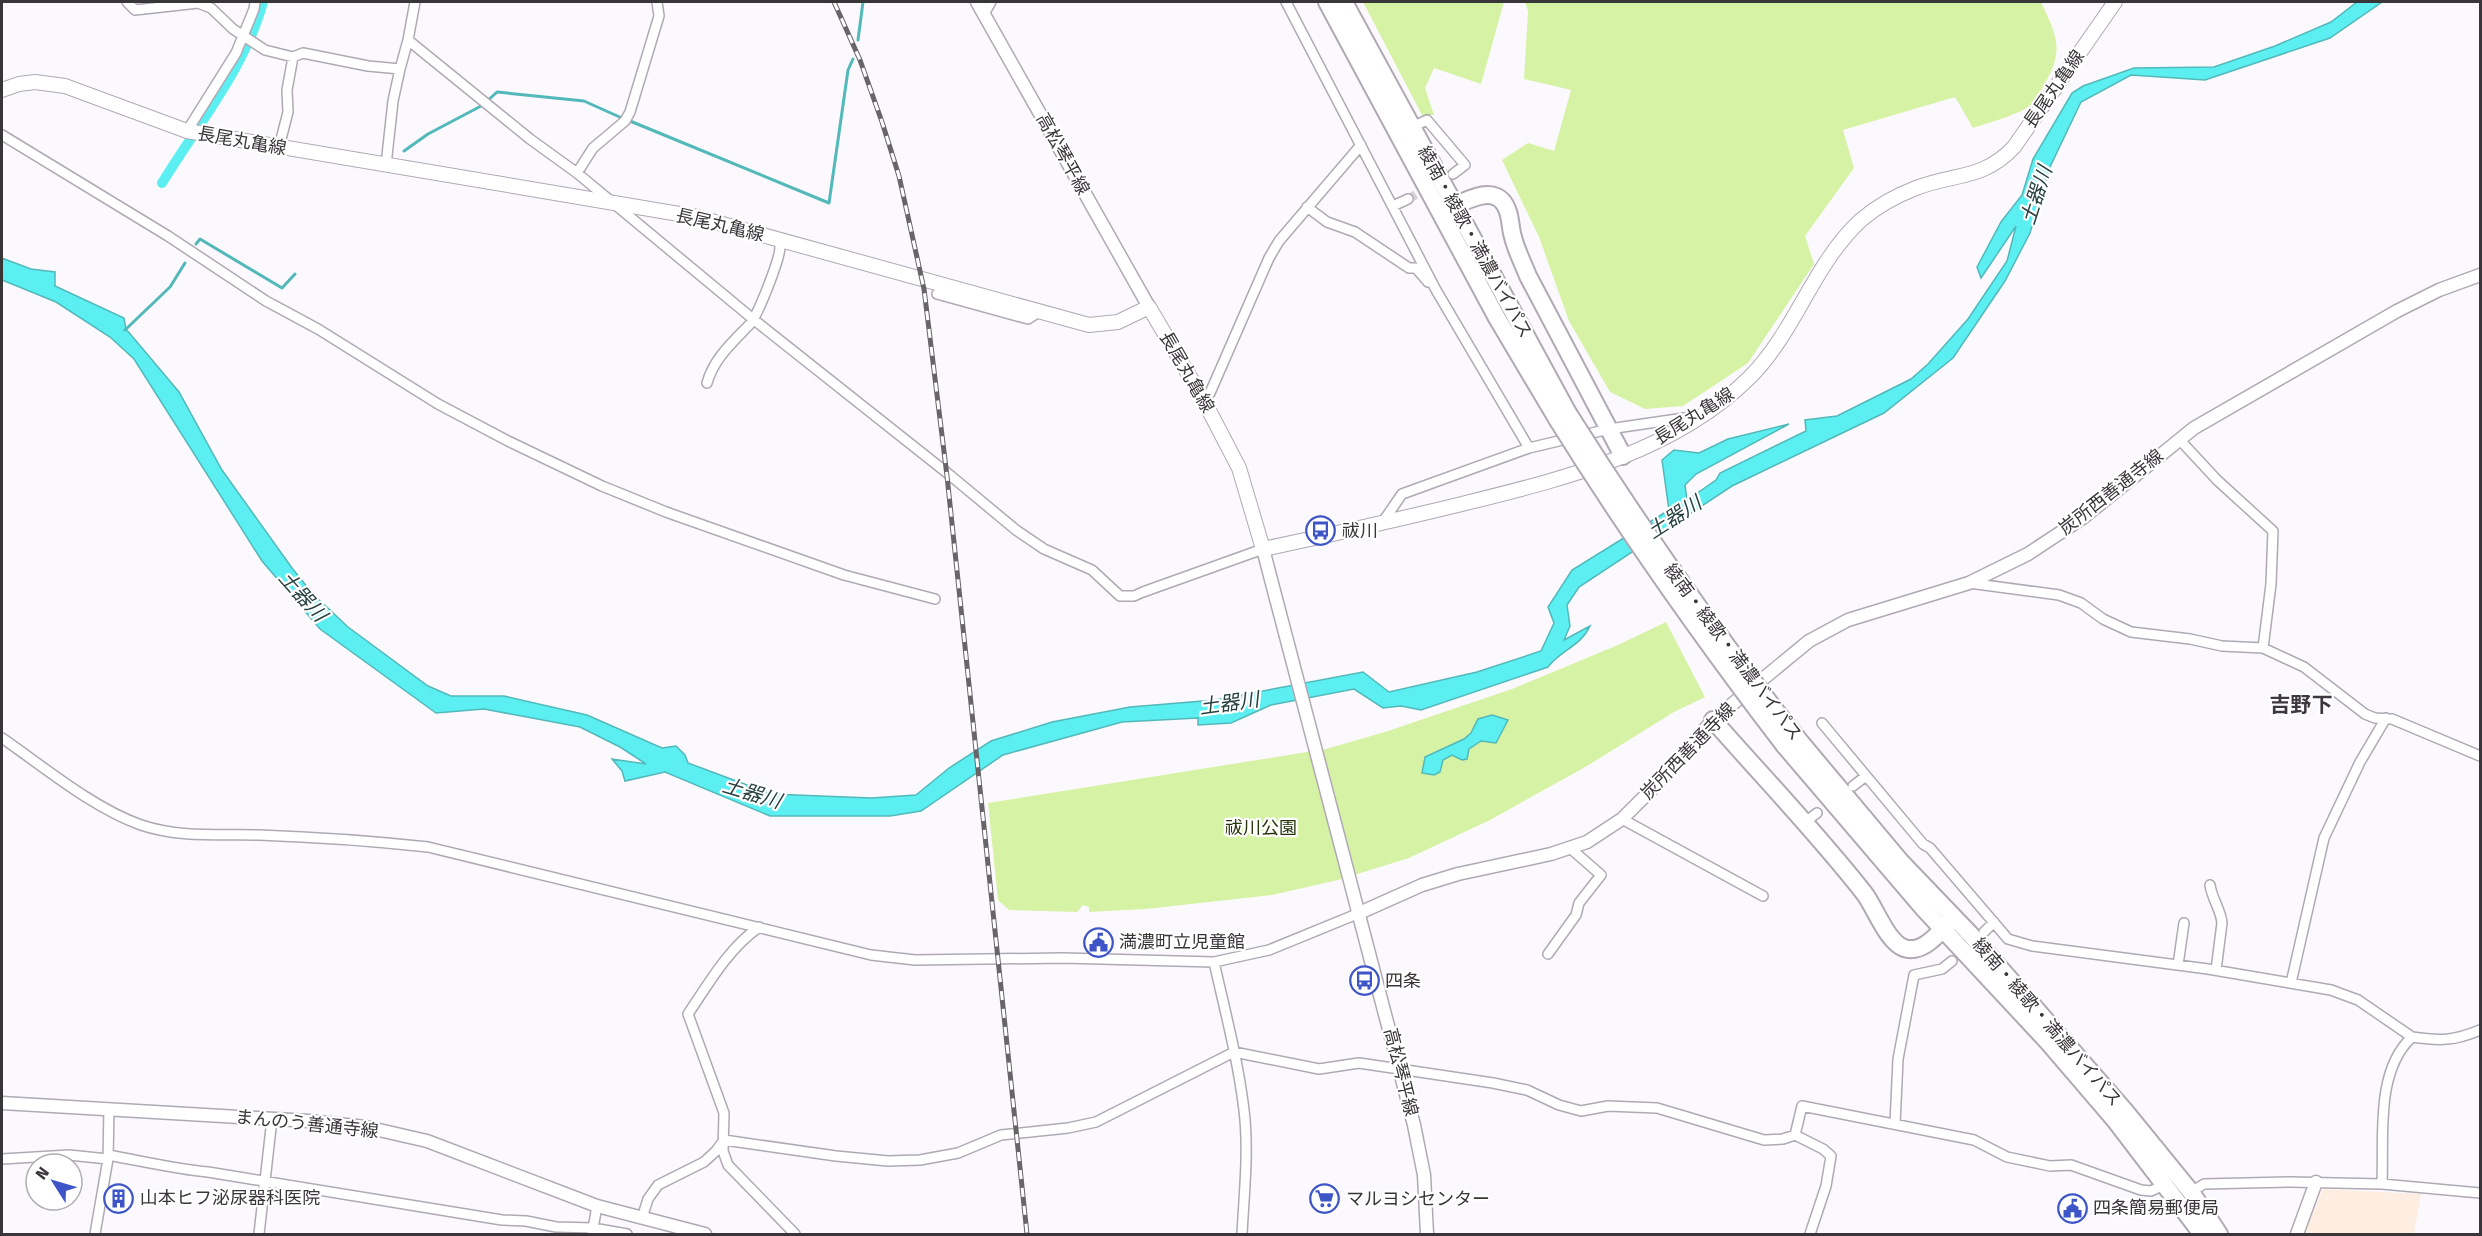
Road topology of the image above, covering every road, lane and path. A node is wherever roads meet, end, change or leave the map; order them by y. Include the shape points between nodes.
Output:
1 (127, 2) edge
2 (255, 2) edge
3 (415, 2) edge
4 (657, 2) edge
5 (977, 2) edge
6 (991, 2) edge
7 (1286, 2) edge
8 (1327, 2) edge
9 (1344, 2) edge
10 (2115, 2) edge
11 (984, 14) junction
12 (248, 39) junction
13 (408, 40) junction
14 (293, 57) junction
15 (400, 69) junction
16 (2, 90) edge
17 (1412, 127) junction
18 (192, 132) junction
19 (2, 135) edge
20 (1361, 145) junction
21 (279, 147) junction
22 (386, 165) junction
23 (578, 173) junction
24 (1453, 174) dead end
25 (1408, 199) tunnel mouth
26 (611, 203) junction
27 (1393, 206) junction
28 (1307, 207) junction
29 (1448, 209) junction
30 (777, 238) junction
31 (2481, 275) edge
32 (1436, 290) junction
33 (937, 294) dead end
34 (1149, 306) junction
35 (1039, 312) junction
36 (753, 319) junction
37 (707, 383) dead end
38 (1203, 399) junction
39 (1700, 416) junction
40 (1609, 429) junction
41 (2179, 439) junction
42 (1529, 447) junction
43 (1623, 456) junction
44 (1382, 523) junction
45 (1265, 556) junction
46 (1969, 583) junction
47 (935, 599) dead end
48 (2263, 648) junction
49 (2386, 718) junction
50 (1713, 720) junction
51 (1822, 723) dead end
52 (2, 738) edge
53 (2481, 756) edge
54 (1866, 776) junction
55 (1852, 786) dead end
56 (1622, 819) junction
57 (1570, 848) junction
58 (2210, 885) dead end
59 (1763, 896) dead end
60 (1358, 914) junction
61 (1994, 922) junction
62 (2184, 923) dead end
63 (1948, 924) junction
64 (759, 927) junction
65 (1984, 932) dead end
66 (1548, 954) dead end
67 (1952, 961) dead end
68 (1214, 962) junction
69 (2178, 965) junction
70 (2216, 970) junction
71 (2292, 983) junction
72 (2481, 1030) edge
73 (2412, 1037) junction
74 (1234, 1052) junction
75 (1400, 1069) junction
76 (2, 1103) edge
77 (109, 1109) junction
78 (272, 1119) junction
79 (1895, 1124) junction
80 (1795, 1135) junction
81 (724, 1140) junction
82 (108, 1157) junction
83 (2, 1159) edge
84 (2316, 1182) junction
85 (265, 1183) junction
86 (2166, 1184) junction
87 (2382, 1184) junction
88 (2191, 1192) junction
89 (2481, 1193) edge
90 (597, 1206) junction
91 (642, 1218) junction
92 (592, 1231) edge
93 (95, 1234) edge
94 (259, 1234) edge
95 (627, 1234) edge
96 (705, 1234) edge
97 (795, 1234) edge
98 (1242, 1234) edge
99 (1427, 1234) edge
100 (1810, 1234) edge
101 (2202, 1234) edge
102 (2219, 1234) edge
103 (2297, 1234) edge

1 - 12 street via 135,10 198,3 211,8
2 - 12 street
3 - 13 street
4 - 23 street via 659,16 626,121 593,148
5 - 11 main road, 高松琴平線
6 - 11 street
7 - 20 street
8 - 29 highway, 綾南・綾歌・満濃バイパス
9 - 17 highway, 綾南・綾歌・満濃バイパス
10 - 39 main road, 長尾丸亀線 via 2001,160 1979,172 1916,188 1863,219 1822,270 1765,361 1737,390
11 - 34 main road, 高松琴平線
12 - 14 street via 265,50
12 - 18 street via 236,53
13 - 15 street
13 - 23 street
14 - 15 street via 303,53
14 - 21 street via 288,112
15 - 22 street
16 - 18 main road, 長尾丸亀線 via 35,82 65,86
17 - 24 street via 1427,120 1465,165
17 - 29 highway, 綾南・綾歌・満濃バイパス
18 - 21 main road, 長尾丸亀線
19 - 47 street via 266,301 438,404 508,441 666,512 844,575
20 - 27 street
20 - 28 street
21 - 22 main road, 長尾丸亀線
22 - 26 main road, 長尾丸亀線
23 - 26 street
25 - 27 street
26 - 30 main road, 長尾丸亀線 via 697,218
26 - 36 street
27 - 32 street
28 - 32 street via 1327,222 1355,232 1409,268 1416,268
28 - 38 street via 1269,258 1210,393
29 - 40 highway via 1486,194 1503,202 1528,276
29 - 63 highway, 綾南・綾歌・満濃バイパス, bridge via 1563,416 1682,587 1791,742 1900,861
30 - 35 main road, 長尾丸亀線
30 - 36 street via 780,248 768,288
31 - 41 main road, 炭所西善通寺線 via 2397,311
32 - 42 street
33 - 35 street via 1028,318
34 - 35 main road, 長尾丸亀線 via 1128,319 1089,325
34 - 38 main road, 長尾丸亀線
36 - 37 street via 733,339 711,370
36 - 45 street via 1016,530 1044,549 1092,570 1120,596
38 - 45 main road, 長尾丸亀線 via 1239,468
39 - 40 street
39 - 43 main road, 長尾丸亀線 via 1675,433
40 - 42 street
40 - 43 highway
41 - 46 main road, 炭所西善通寺線 via 2084,517 2028,554
41 - 48 street via 2273,531
42 - 44 street via 1402,494
43 - 44 main road, 長尾丸亀線 via 1533,487
44 - 45 main road, 長尾丸亀線
45 - 60 main road
46 - 48 street via 2060,595 2132,632
46 - 50 main road, 炭所西善通寺線 via 1875,610 1830,629
48 - 49 street via 2304,667 2365,714
49 - 53 street
49 - 71 street via 2324,838
50 - 56 main road, 炭所西善通寺線
50 - 63 highway via 1810,818 1897,944 1917,949
51 - 54 street
52 - 64 street via 111,812 175,834 378,841 428,847
54 - 55 street
54 - 61 street
56 - 57 main road, 炭所西善通寺線 via 1587,842
56 - 59 street
57 - 60 main road, 炭所西善通寺線 via 1422,885
57 - 66 street via 1600,875 1587,885 1576,915
58 - 70 street via 2212,899 2222,916
60 - 68 street via 1269,950
60 - 75 main road, 高松琴平線
61 - 65 street
61 - 69 street via 2008,939 2017,943
62 - 69 street
63 - 86 highway, 綾南・綾歌・満濃バイパス
63 - 88 highway, 綾南・綾歌・満濃バイパス via 2072,1049
64 - 68 street via 871,955 915,960
64 - 81 street via 742,939 688,1014 724,1113
67 - 79 street via 1942,969 1914,975 1898,1059
68 - 74 street
69 - 70 street
70 - 71 street
71 - 73 street via 2345,994
72 - 73 street via 2441,1041
73 - 87 street via 2395,1058 2387,1085
74 - 75 street via 1319,1069 1359,1064
74 - 81 street via 1095,1122 1001,1135 958,1153 920,1160 836,1156
74 - 98 street via 1244,1112
75 - 80 street via 1527,1090 1581,1111 1608,1106 1657,1108 1764,1140
75 - 99 main road, 高松琴平線 via 1420,1152
76 - 77 main road, まんのう善通寺線
77 - 78 main road, まんのう善通寺線
77 - 82 street
78 - 85 street
78 - 90 main road, まんのう善通寺線 via 366,1127 426,1142
79 - 80 street via 1802,1106
79 - 86 street via 1974,1140 2007,1157 2050,1166 2071,1165 2141,1190 2151,1191
80 - 100 street via 1831,1156
81 - 91 street via 704,1162 658,1185 648,1198
81 - 97 street via 728,1165
82 - 83 street
82 - 85 street
82 - 93 street
84 - 87 street
84 - 88 street via 2204,1184
84 - 103 main road
85 - 92 street
85 - 94 street
86 - 101 highway, 綾南・綾歌・満濃バイパス
87 - 89 street
88 - 102 highway, 綾南・綾歌・満濃バイパス
90 - 91 main road, まんのう善通寺線
90 - 92 street
91 - 96 main road, まんのう善通寺線
92 - 95 street

